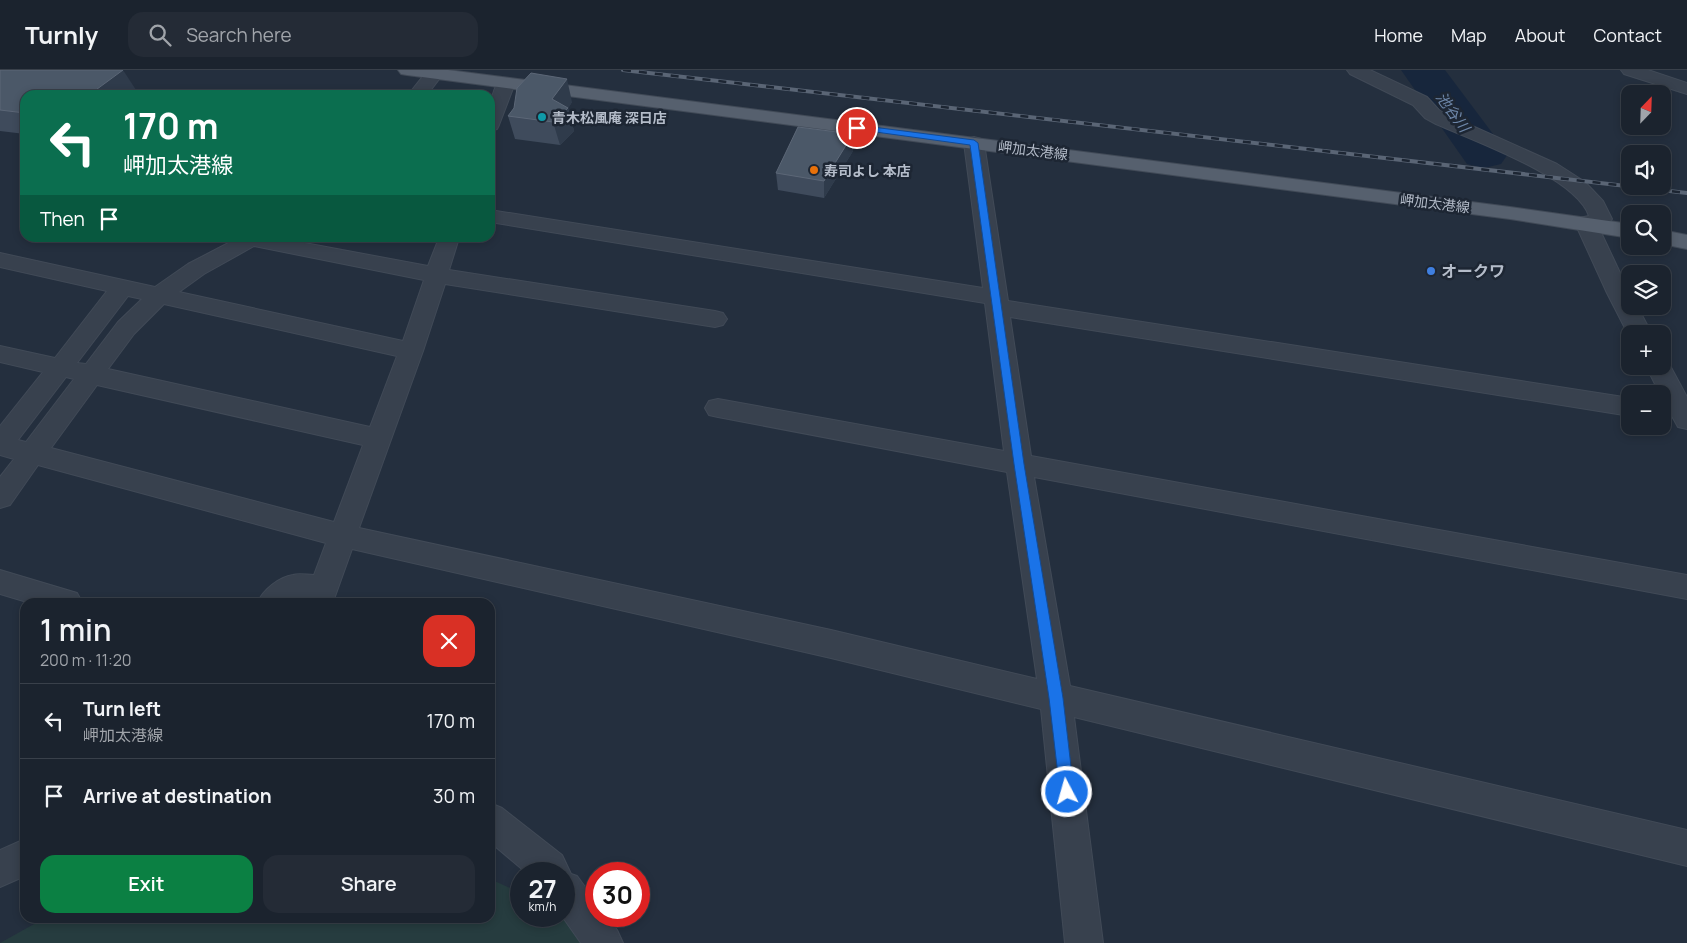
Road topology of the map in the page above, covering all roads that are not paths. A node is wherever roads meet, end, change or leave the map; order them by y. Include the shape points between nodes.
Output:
1 (407, 70) edge
2 (1356, 70) edge
3 (1630, 70) edge
4 (434, 74) junction
5 (506, 83) junction
6 (1687, 89) edge
7 (422, 90) edge
8 (495, 112) edge
9 (974, 143) junction
10 (495, 217) edge
11 (1586, 223) junction
12 (1621, 229) edge
13 (1671, 239) edge
14 (245, 242) edge
15 (272, 242) edge
16 (448, 242) edge
17 (1687, 242) edge
18 (0, 260) edge
19 (436, 275) junction
20 (122, 288) junction
21 (158, 296) junction
22 (996, 302) junction
23 (715, 319) dead end
24 (1635, 325) edge
25 (411, 351) junction
26 (0, 354) edge
27 (61, 368) junction
28 (92, 374) junction
29 (1662, 375) edge
30 (1621, 405) edge
31 (718, 408) dead end
32 (1678, 416) edge
33 (379, 439) junction
34 (0, 445) edge
35 (34, 452) junction
36 (1019, 464) junction
37 (0, 498) edge
38 (343, 536) junction
39 (0, 582) edge
40 (1687, 587) edge
41 (321, 595) edge
42 (54, 598) edge
43 (278, 598) edge
44 (1056, 698) junction
45 (495, 824) edge
46 (1687, 848) edge
47 (20, 859) edge
48 (539, 862) edge
49 (0, 869) edge
50 (575, 904) edge
51 (604, 943) edge
52 (1084, 943) edge

1 - 4 main road, 岬加太港線
2 - 11 street via 1420,101 1432,114 1550,168 1578,186 1596,205 1601,219
3 - 6 street
4 - 5 main road, 岬加太港線
4 - 7 street
5 - 8 street
5 - 9 main road, 岬加太港線
9 - 11 main road, 岬加太港線
9 - 22 street
10 - 22 street
11 - 12 main road, 岬加太港線
11 - 24 street
13 - 17 main road
14 - 21 street via 196,269
15 - 19 street
16 - 19 street
18 - 20 street
19 - 23 street
19 - 25 street
20 - 21 street
20 - 27 street
21 - 25 street
21 - 28 street via 126,328
22 - 30 street
22 - 36 street
25 - 33 street
26 - 27 street
27 - 28 street
27 - 34 street
28 - 33 street
28 - 35 street
29 - 32 street
31 - 36 street
33 - 38 street
34 - 35 street
35 - 37 street
35 - 38 street
36 - 40 street
36 - 44 street
38 - 41 street
38 - 44 street via 831,644
39 - 42 street
41 - 43 street via 293,586
44 - 46 street
44 - 52 street
45 - 48 street
47 - 49 street
50 - 51 street

